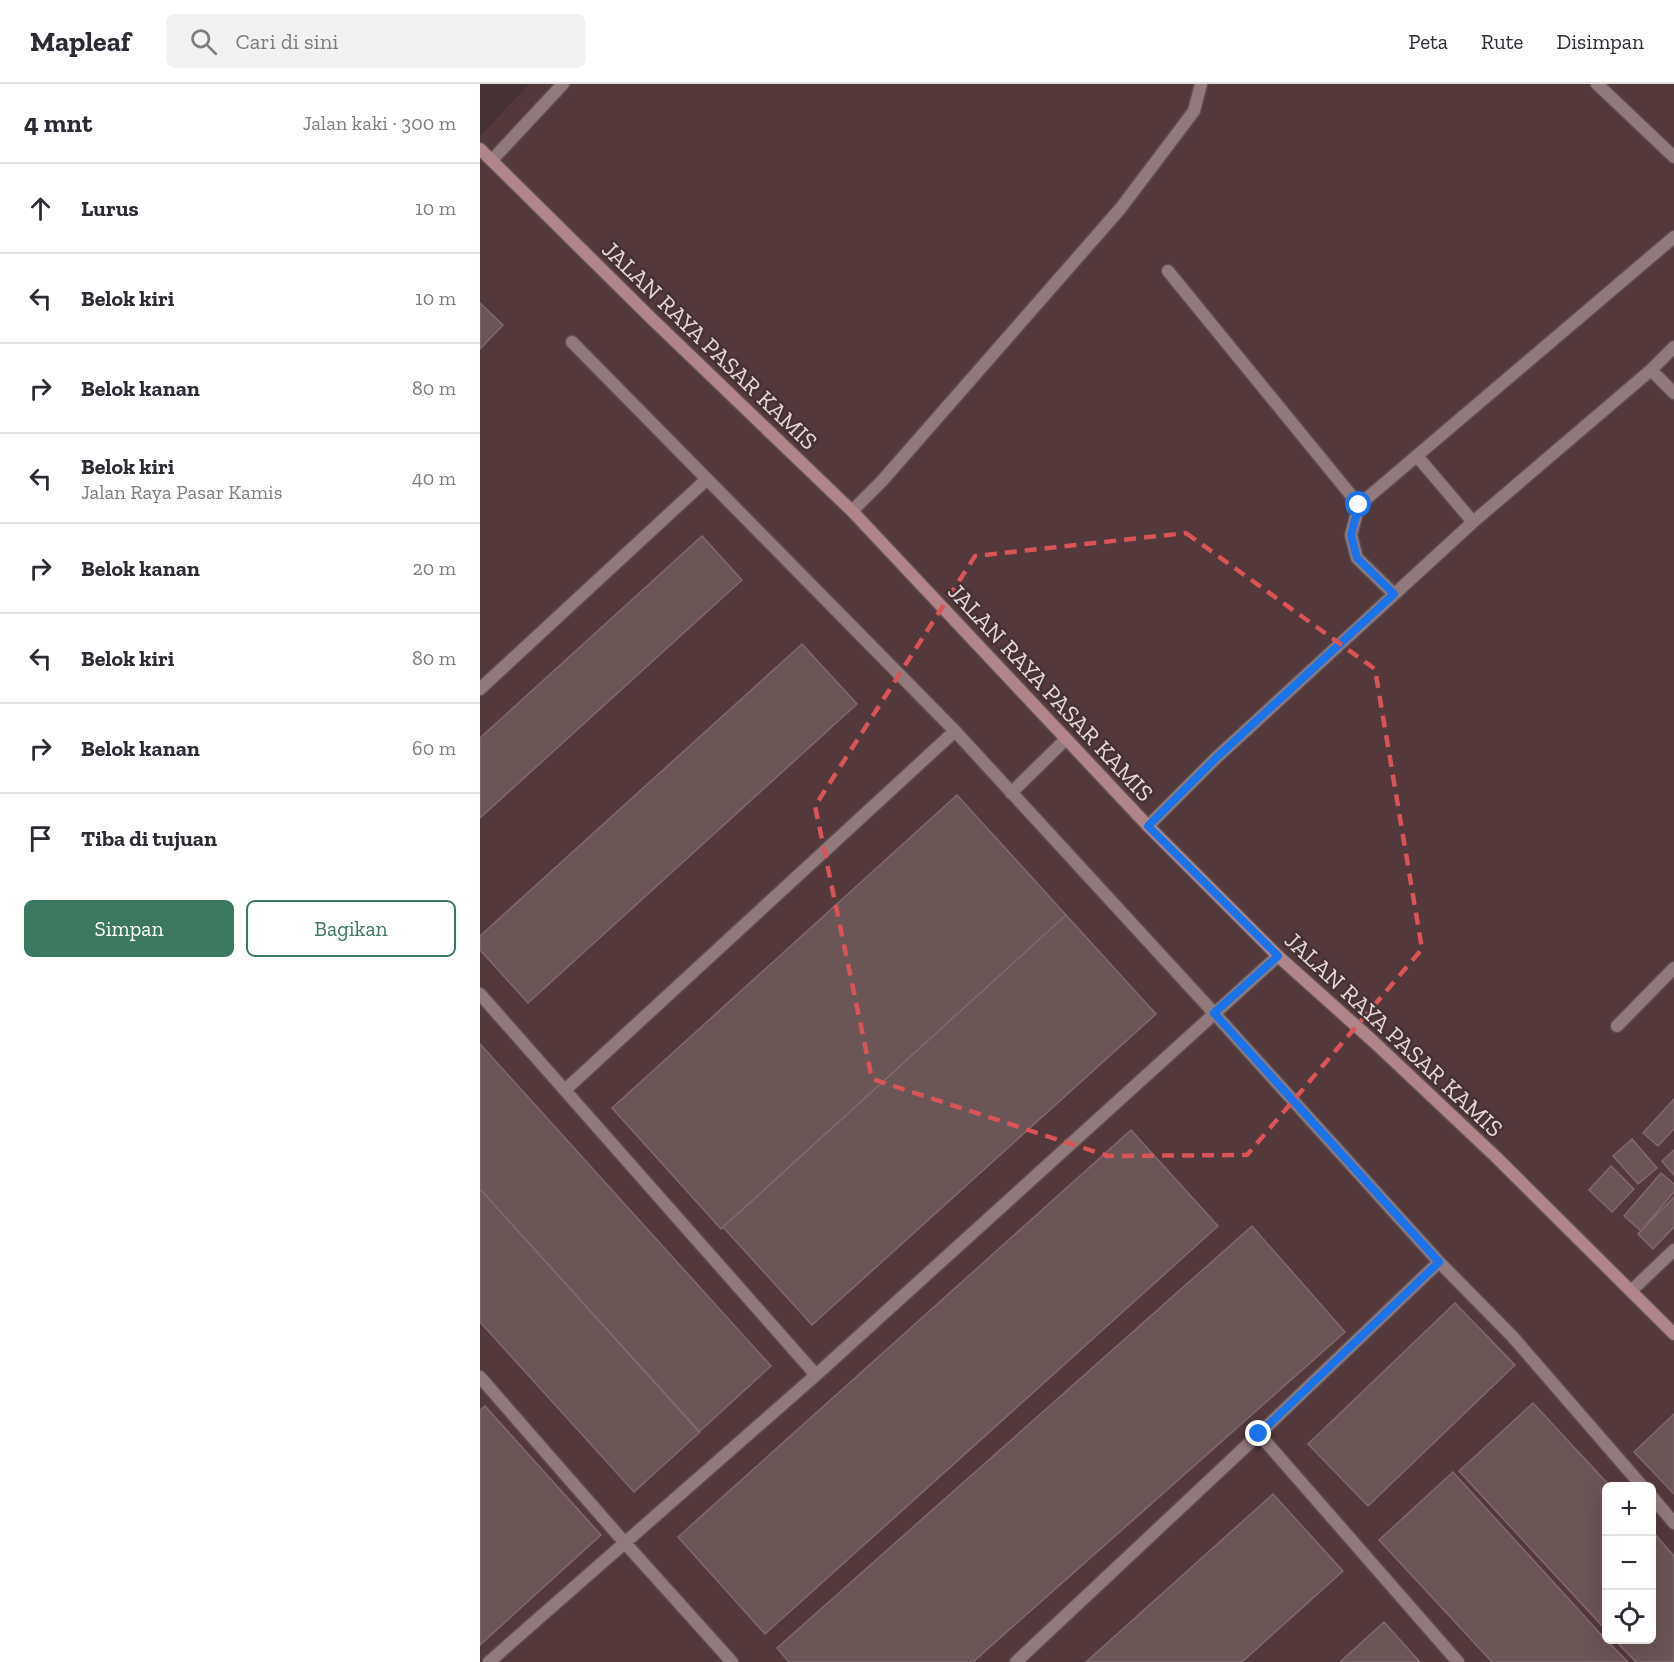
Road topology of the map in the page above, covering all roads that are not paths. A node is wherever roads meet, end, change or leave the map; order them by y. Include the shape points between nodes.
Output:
1 (563, 84) edge
2 (1201, 84) edge
3 (1597, 84) edge
4 (480, 149) edge
5 (1674, 157) edge
6 (492, 160) junction
7 (1674, 237) edge
8 (1168, 271) dead end
9 (572, 342) dead end
10 (1674, 346) edge
11 (1651, 370) junction
12 (1674, 393) edge
13 (1417, 456) junction
14 (707, 479) junction
15 (1359, 505) junction
16 (852, 511) junction
17 (1473, 522) junction
18 (1394, 594) junction
19 (480, 689) edge
20 (955, 731) junction
21 (1066, 739) junction
22 (1011, 793) junction
23 (1148, 826) junction
24 (1278, 956) junction
25 (1674, 968) edge
26 (480, 994) edge
27 (1214, 1013) junction
28 (1617, 1026) dead end
29 (565, 1090) junction
30 (1674, 1250) edge
31 (1439, 1262) junction
32 (1632, 1290) junction
33 (1674, 1334) edge
34 (816, 1375) junction
35 (480, 1377) edge
36 (1259, 1434) junction
37 (1639, 1482) edge
38 (1656, 1502) edge
39 (1674, 1523) edge
40 (625, 1543) junction
41 (489, 1662) edge
42 (732, 1662) edge
43 (1016, 1662) edge
44 (1458, 1662) edge

1 - 6 lane
2 - 16 lane via 1194,111 1120,209
3 - 5 lane
4 - 6 main road, JALAN RAYA PASAR KAMIS
6 - 16 main road, JALAN RAYA PASAR KAMIS
7 - 13 lane
8 - 15 lane
9 - 14 lane
10 - 11 lane
11 - 12 lane
11 - 17 lane
13 - 15 lane
13 - 17 lane
14 - 19 lane
14 - 20 lane
15 - 18 lane via 1351,535 1357,558
16 - 21 main road, JALAN RAYA PASAR KAMIS
17 - 18 lane
18 - 23 lane
20 - 22 lane
20 - 29 lane
21 - 22 lane
21 - 23 main road, JALAN RAYA PASAR KAMIS
22 - 27 lane
23 - 24 main road, JALAN RAYA PASAR KAMIS
24 - 27 lane
24 - 32 main road, JALAN RAYA PASAR KAMIS via 1478,1139
25 - 28 lane
26 - 29 lane
27 - 31 lane
27 - 34 lane
29 - 34 lane
30 - 32 lane
31 - 36 lane
31 - 37 lane via 1512,1336
32 - 33 main road, JALAN RAYA PASAR KAMIS
34 - 40 lane
35 - 40 lane
36 - 43 lane
36 - 44 lane
38 - 39 lane
40 - 41 lane
40 - 42 lane

